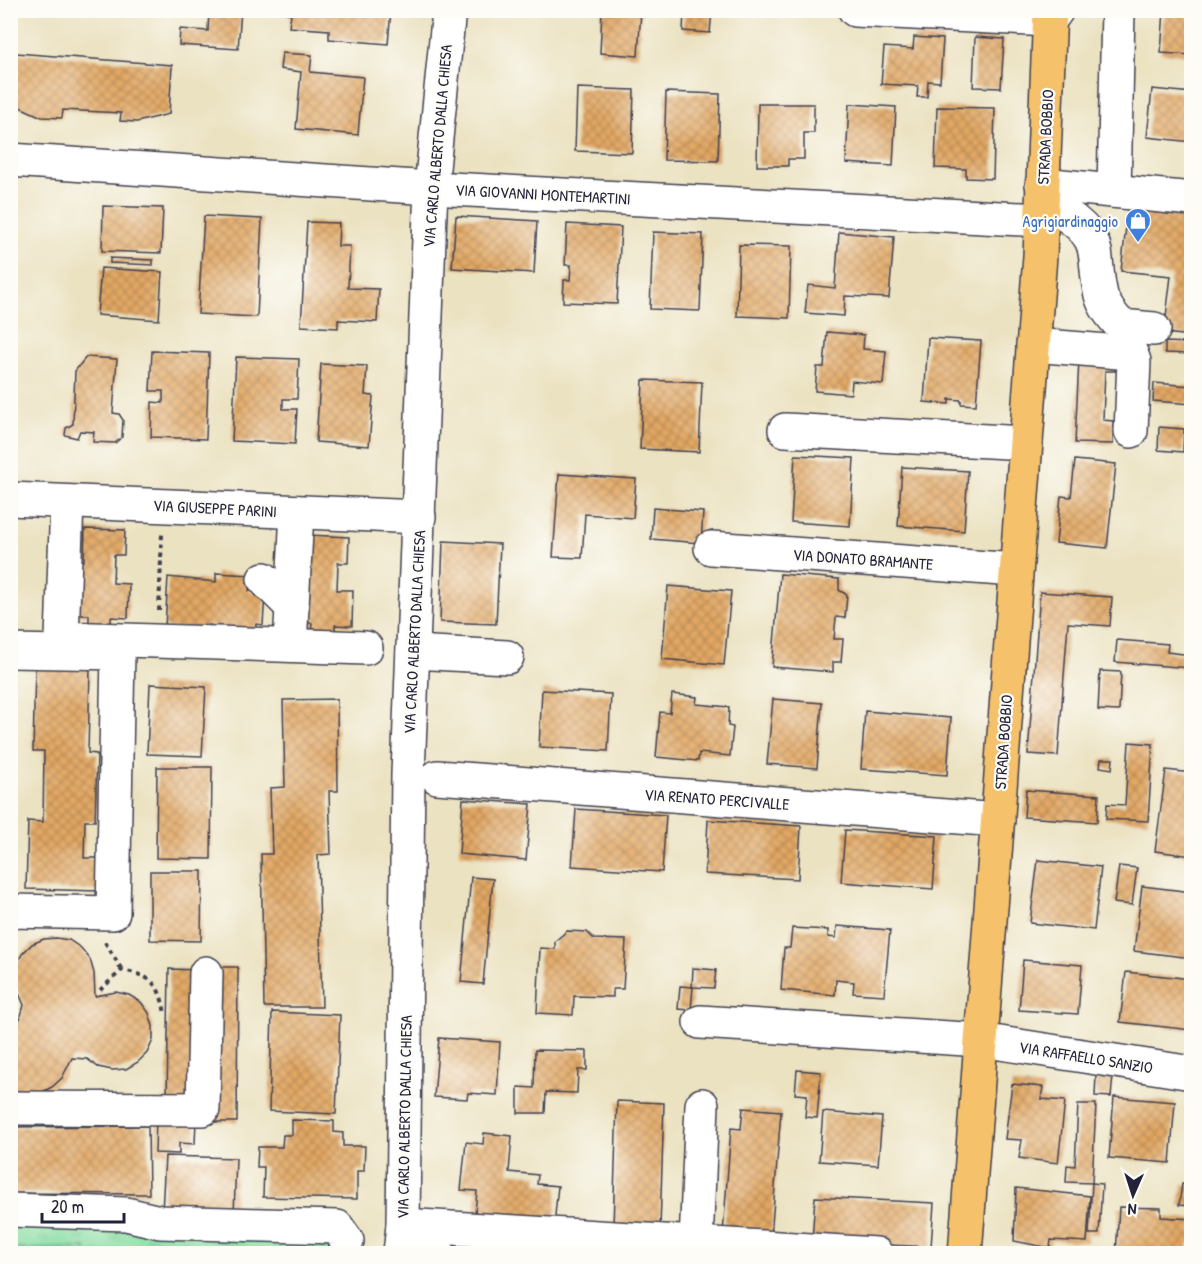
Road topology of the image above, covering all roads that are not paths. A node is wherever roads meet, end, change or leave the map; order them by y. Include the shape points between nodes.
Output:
1 (450, 10) edge
2 (855, 10) edge
3 (1118, 10) edge
4 (1052, 14) edge
5 (10, 160) edge
6 (1042, 184) junction
7 (431, 188) junction
8 (1114, 191) junction
9 (1191, 199) edge
10 (1053, 217) junction
11 (1154, 329) dead end
12 (1121, 339) junction
13 (1033, 345) junction
14 (785, 430) dead end
15 (1131, 430) dead end
16 (1026, 443) junction
17 (10, 499) edge
18 (67, 502) junction
19 (297, 512) junction
20 (419, 517) junction
21 (711, 548) dead end
22 (1016, 570) junction
23 (264, 579) dead end
24 (292, 607) junction
25 (290, 645) junction
26 (366, 648) dead end
27 (10, 651) edge
28 (413, 652) junction
29 (507, 657) dead end
30 (437, 777) dead end
31 (998, 820) junction
32 (10, 894) edge
33 (64, 896) dead end
34 (10, 911) edge
35 (206, 973) dead end
36 (700, 1022) dead end
37 (981, 1040) junction
38 (1191, 1073) edge
39 (702, 1105) dead end
40 (10, 1108) edge
41 (10, 1210) edge
42 (401, 1242) edge
43 (696, 1243) junction
44 (345, 1247) edge
45 (440, 1254) edge
46 (876, 1254) edge
47 (965, 1254) edge

1 - 7 street, VIA CARLO ALBERTO DALLA CHIESA
2 - 4 street
3 - 8 street
4 - 6 main road, STRADA BOBBIO
5 - 7 street, VIA GIOVANNI MONTEMARTINI
6 - 8 street
6 - 10 main road, STRADA BOBBIO
7 - 10 street, VIA GIOVANNI MONTEMARTINI
7 - 20 street, VIA CARLO ALBERTO DALLA CHIESA
8 - 9 street
8 - 10 street
10 - 12 street via 1082,225 1093,240 1101,296
10 - 13 main road, STRADA BOBBIO via 1040,256
11 - 12 street
12 - 13 street
12 - 15 street via 1134,361
13 - 16 main road, STRADA BOBBIO
14 - 16 street
16 - 22 main road, STRADA BOBBIO
17 - 18 street, VIA GIUSEPPE PARINI
18 - 19 street, VIA GIUSEPPE PARINI
18 - 25 street via 62,638
19 - 20 street, VIA GIUSEPPE PARINI
19 - 24 street
20 - 28 street, VIA CARLO ALBERTO DALLA CHIESA
21 - 22 street, VIA DONATO BRAMANTE
22 - 31 main road, STRADA BOBBIO
23 - 24 street
24 - 25 street
25 - 26 street
27 - 34 street via 118,654 113,913
28 - 29 street
28 - 42 street, VIA CARLO ALBERTO DALLA CHIESA
30 - 31 street, VIA RENATO PERCIVALLE
31 - 37 main road, STRADA BOBBIO
32 - 33 street
35 - 40 street via 203,1109
36 - 37 street
37 - 38 street, VIA RAFFAELLO SANZIO
37 - 47 main road, STRADA BOBBIO
39 - 43 street
41 - 44 street via 126,1214 160,1221 337,1227
42 - 43 street
42 - 44 street
42 - 45 street
43 - 46 street

